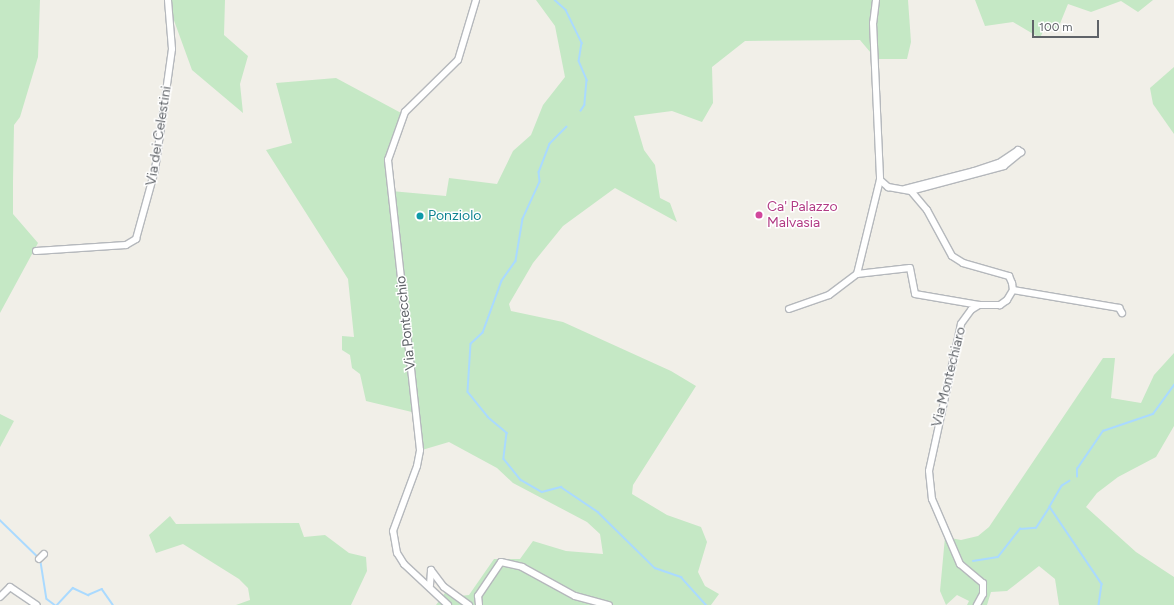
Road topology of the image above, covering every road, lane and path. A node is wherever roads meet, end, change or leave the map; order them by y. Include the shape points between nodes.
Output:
1 (168, 0) edge
2 (476, 0) edge
3 (876, 0) edge
4 (880, 180) junction
5 (908, 190) junction
6 (36, 251) dead end
7 (857, 274) junction
8 (1013, 290) junction
9 (979, 306) junction
10 (790, 309) dead end
11 (1122, 313) dead end
12 (430, 585) junction
13 (0, 597) edge
14 (37, 605) edge
15 (448, 605) edge
16 (469, 605) edge
17 (479, 605) edge
18 (609, 605) edge
19 (977, 605) edge

1 - 6 street, Via dei Celestini via 172,49 159,147 136,239 126,245
2 - 12 street, Via Pontecchio via 458,60 405,112 388,160 420,450 393,531 397,554 404,564
3 - 4 street via 873,23
4 - 5 street via 888,187
4 - 7 street
5 - 5 street via 1004,166 1021,152 1018,150 999,163
5 - 8 street via 927,210 952,256 962,263 1009,276
7 - 9 street via 910,268 915,294
7 - 10 street via 829,295
8 - 9 street via 1000,305
8 - 11 street via 1119,308
9 - 19 street, Via Montechiaro via 971,310 961,324 929,471 932,499 960,564 983,583 983,594
12 - 15 street, Via Pontecchio
12 - 16 street via 431,570 444,587
13 - 14 street via 10,587
17 - 18 street via 478,596 501,562 522,567 575,596

